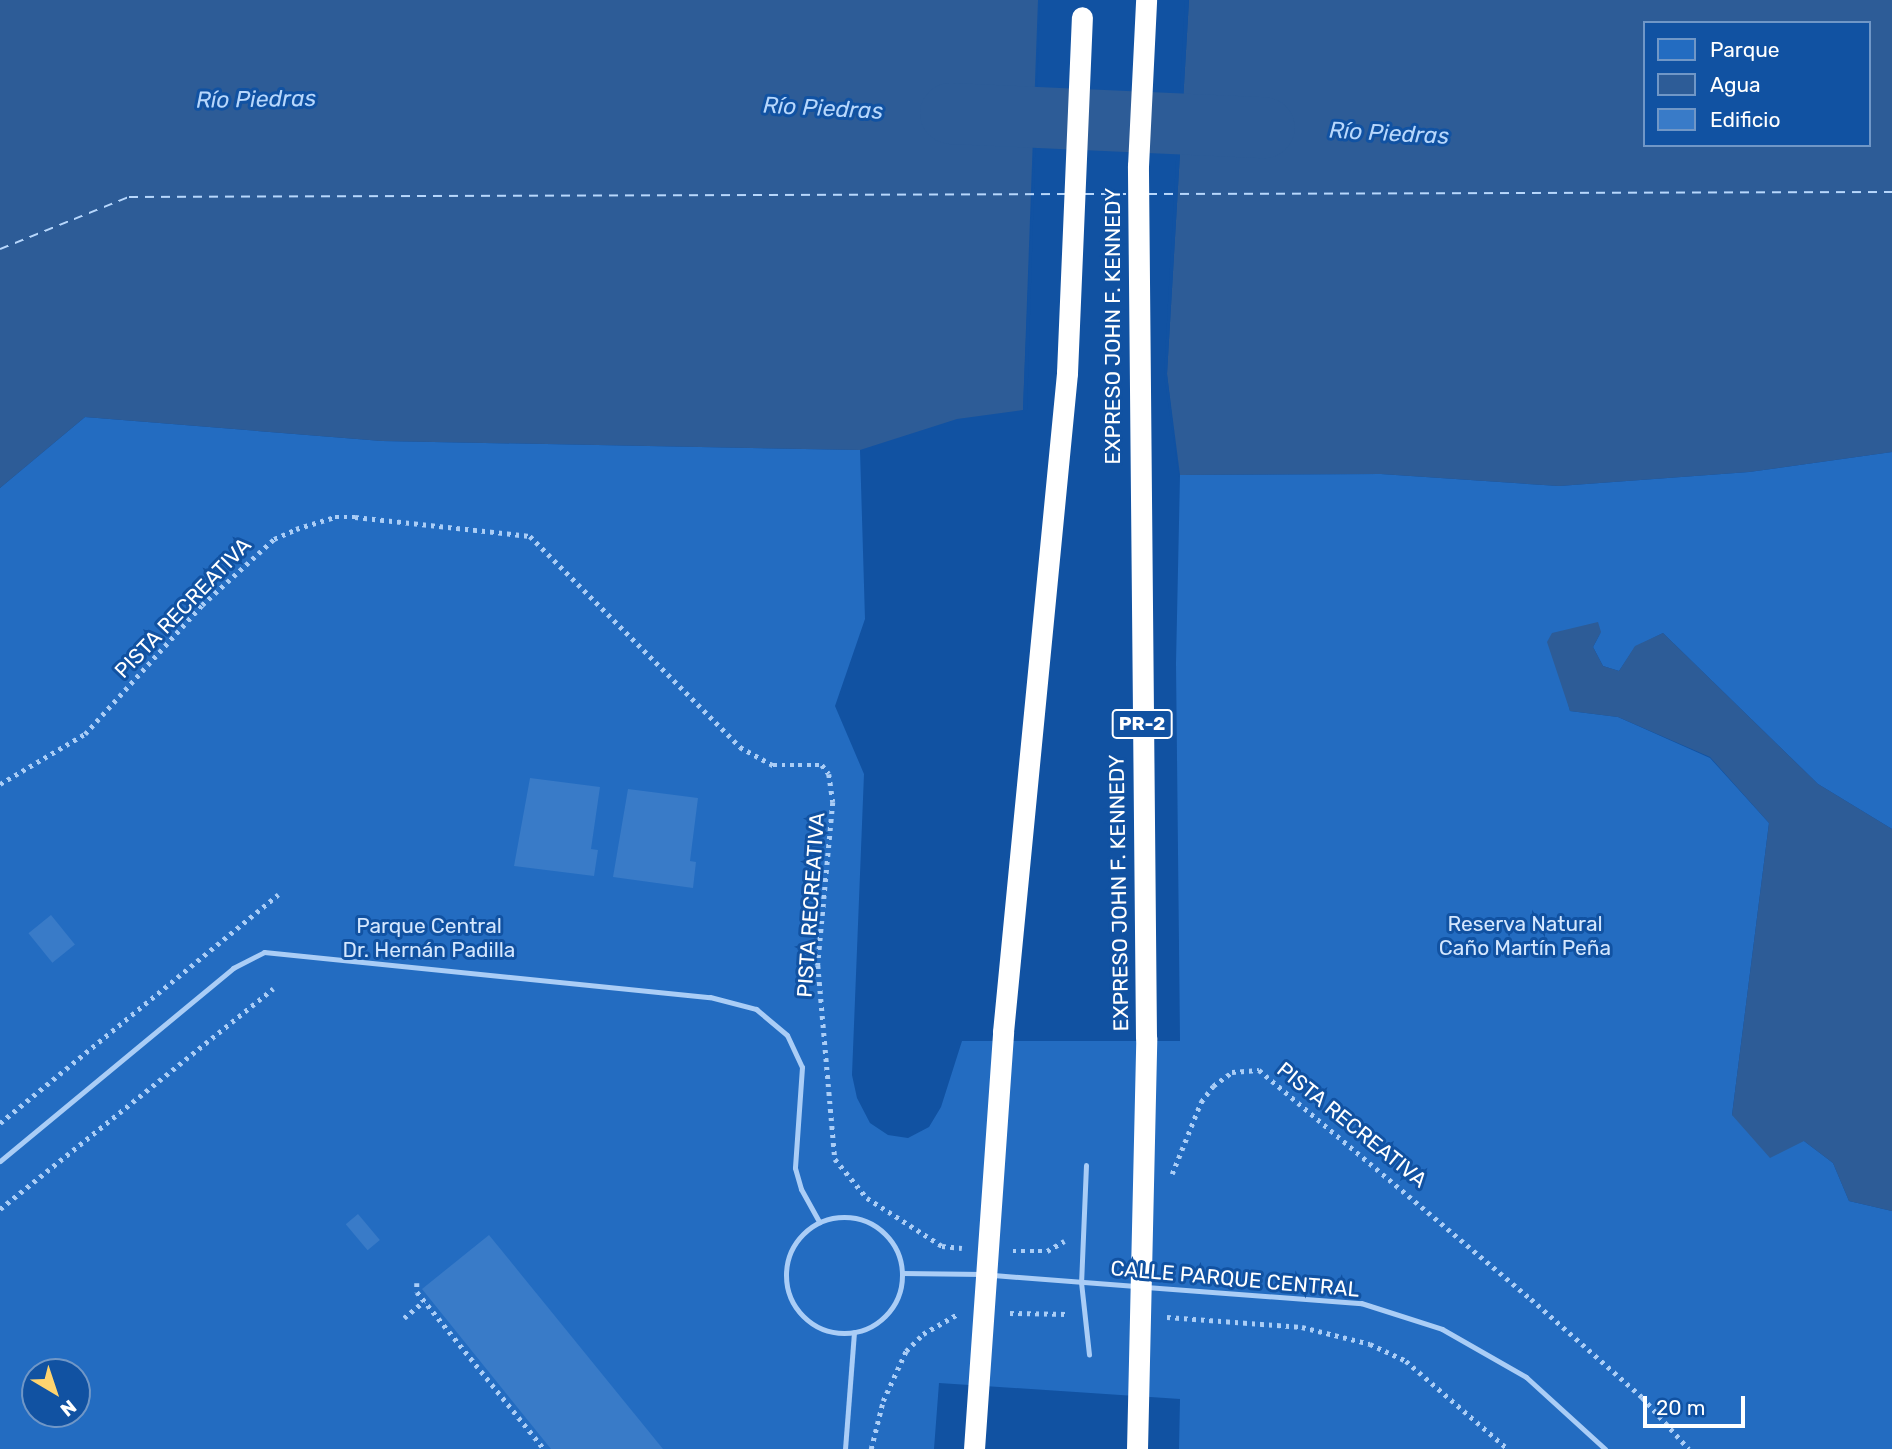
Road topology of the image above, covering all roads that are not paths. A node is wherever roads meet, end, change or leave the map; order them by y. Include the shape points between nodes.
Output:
1 (1146, 0) edge
2 (1082, 17) dead end
3 (0, 1161) edge
4 (1086, 1166) dead end
5 (819, 1222) junction
6 (902, 1273) junction
7 (1081, 1282) junction
8 (854, 1332) junction
9 (1089, 1355) dead end
10 (845, 1449) edge
11 (974, 1449) edge
12 (1137, 1449) edge
13 (1605, 1449) edge

1 - 12 highway, EXPRESO JOHN F. KENNEDY / PR-2, bridge via 1138,193 1146,1038
2 - 11 highway, EXPRESO JOHN F. KENNEDY, bridge via 1067,373 1003,1032
3 - 5 lane via 233,968 264,951 710,997 756,1009 787,1035 802,1068 795,1168
4 - 7 lane
5 - 6 lane via 838,1217 871,1223 894,1246
5 - 8 lane via 804,1233 788,1259 785,1279 793,1303 820,1328
6 - 7 lane, CALLE PARQUE CENTRAL
6 - 8 lane via 892,1307 867,1328
7 - 9 lane
7 - 13 lane, CALLE PARQUE CENTRAL via 1360,1303 1384,1310 1479,1347 1525,1377
8 - 10 lane

